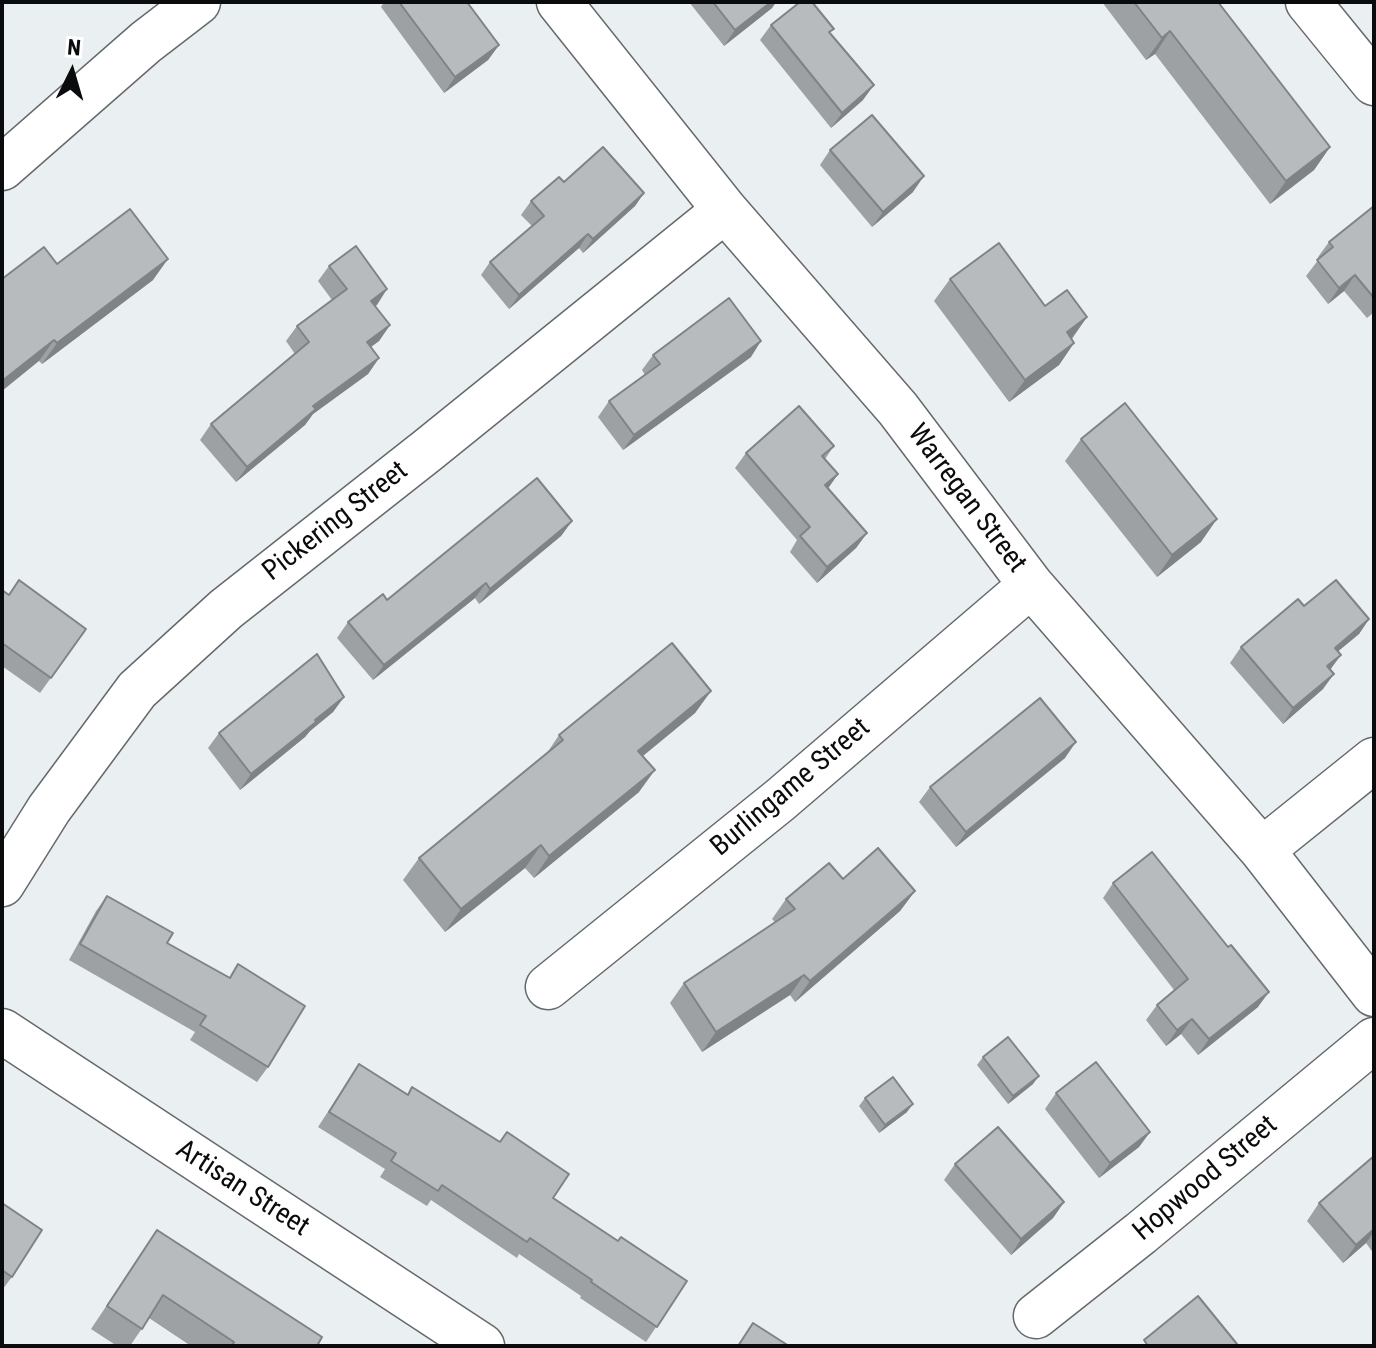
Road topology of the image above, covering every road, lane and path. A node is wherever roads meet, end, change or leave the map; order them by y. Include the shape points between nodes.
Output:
1 (198, 2) edge
2 (559, 2) edge
3 (1308, 2) edge
4 (1374, 83) edge
5 (2, 168) edge
6 (725, 210) junction
7 (1031, 585) junction
8 (1374, 760) edge
9 (1262, 850) junction
10 (2, 884) edge
11 (548, 987) dead end
12 (1374, 994) edge
13 (2, 1031) edge
14 (1374, 1040) edge
15 (1036, 1316) dead end
16 (482, 1346) edge

1 - 5 street
2 - 6 street, Warregan Street
3 - 4 street
6 - 7 street, Warregan Street via 898,409
6 - 10 street, Pickering Street via 226,609 137,690 49,809
7 - 9 street, Warregan Street
7 - 11 street, Burlingame Street via 780,800
8 - 9 street
9 - 12 street, Warregan Street
13 - 16 street, Artisan Street
14 - 15 street, Hopwood Street

